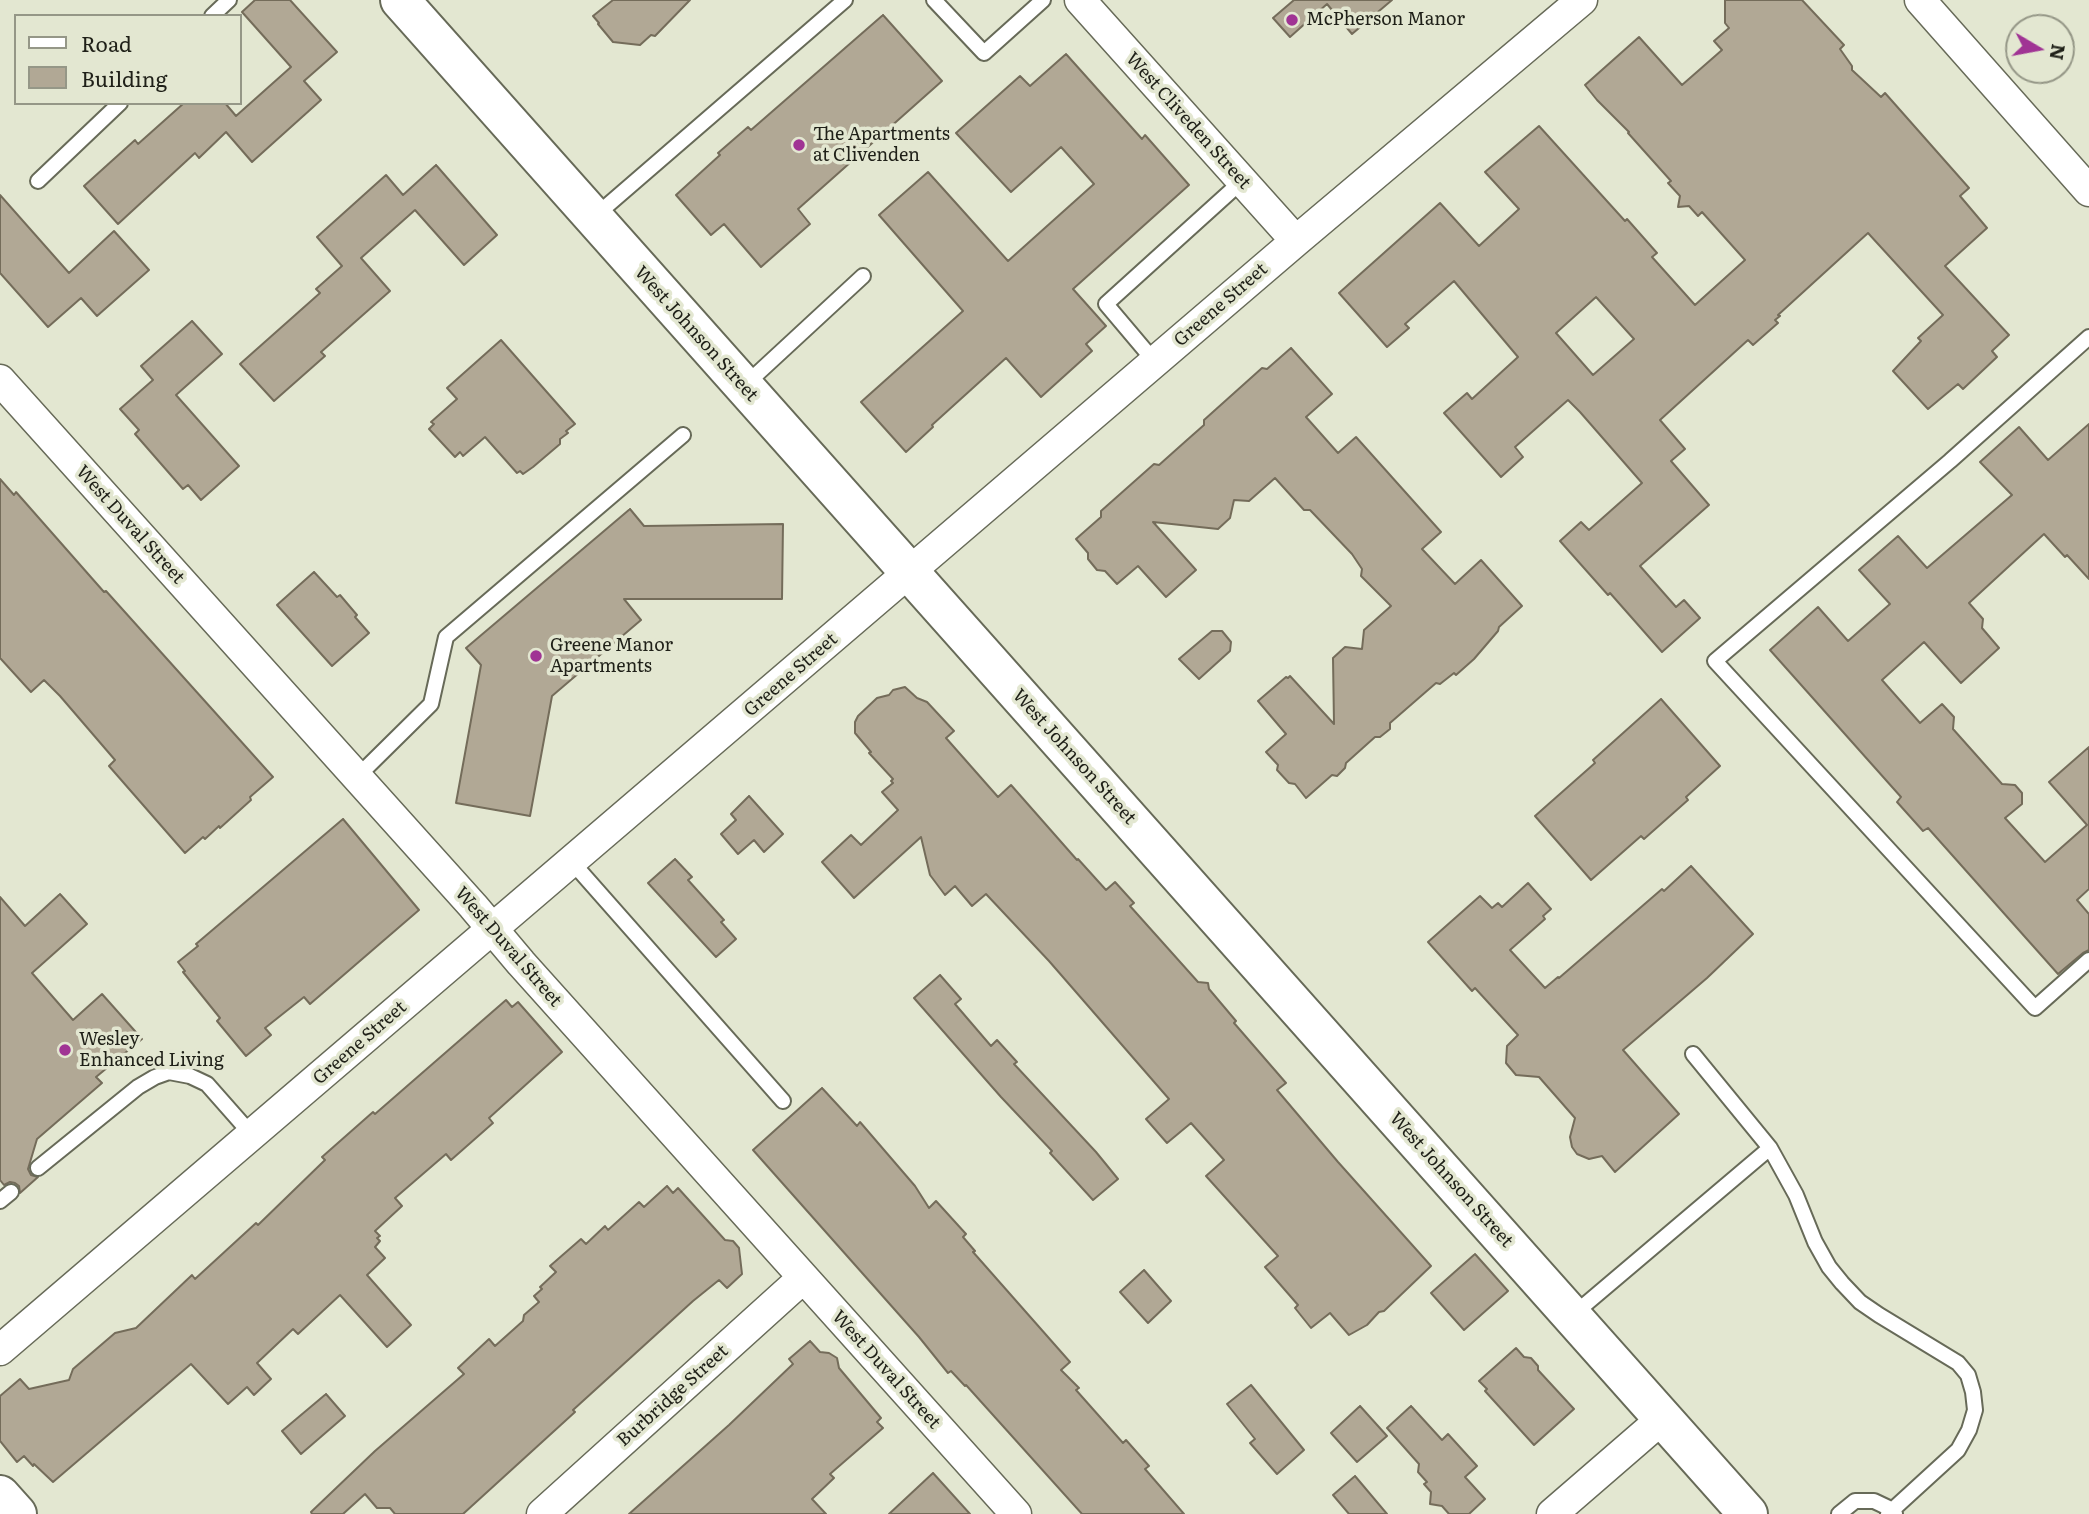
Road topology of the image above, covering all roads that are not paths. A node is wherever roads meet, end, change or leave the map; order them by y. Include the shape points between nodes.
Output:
1 (229, 0) edge
2 (400, 0) edge
3 (845, 0) edge
4 (934, 0) edge
5 (1043, 0) edge
6 (1080, 0) edge
7 (1582, 0) edge
8 (1920, 0) edge
9 (214, 14) edge
10 (118, 105) edge
11 (38, 181) dead end
12 (1242, 181) junction
13 (2089, 191) edge
14 (593, 218) junction
15 (1296, 241) junction
16 (863, 276) dead end
17 (2088, 341) edge
18 (1155, 362) junction
19 (0, 380) edge
20 (743, 387) junction
21 (683, 435) dead end
22 (910, 573) junction
23 (357, 777) junction
24 (572, 862) junction
25 (493, 930) junction
26 (2089, 960) edge
27 (1693, 1054) dead end
28 (783, 1101) dead end
29 (252, 1135) junction
30 (1770, 1147) junction
31 (38, 1168) dead end
32 (803, 1278) junction
33 (1573, 1315) junction
34 (0, 1350) edge
35 (1663, 1418) junction
36 (0, 1495) edge
37 (1892, 1512) edge
38 (17, 1514) edge
39 (542, 1514) edge
40 (1016, 1514) edge
41 (1552, 1514) edge
42 (1748, 1514) edge
43 (1839, 1514) edge

1 - 9 lane
2 - 14 street, West Johnson Street
3 - 14 lane
4 - 5 lane via 984,53
6 - 12 street, West Cliveden Street
7 - 15 street, Greene Street
8 - 13 street
10 - 11 lane
12 - 15 street, West Cliveden Street
12 - 18 lane via 1106,304
14 - 20 street, West Johnson Street
15 - 18 street, Greene Street
16 - 20 lane
17 - 26 lane via 1715,661 2035,1008
18 - 22 street, Greene Street
19 - 23 street, West Duval Street
20 - 22 street, West Johnson Street
21 - 23 lane via 446,637 431,704
22 - 24 street, Greene Street
22 - 33 street, West Johnson Street
23 - 25 street, West Duval Street
24 - 25 street, Greene Street
24 - 28 lane
25 - 29 street, Greene Street
25 - 32 street, West Duval Street
27 - 30 lane
29 - 31 lane via 207,1084 169,1072 138,1087
29 - 34 street, Greene Street
30 - 33 lane
30 - 37 lane via 1815,1242 1842,1283 1860,1302 1958,1363 1968,1375 1975,1410 1958,1450
32 - 39 street, Burbridge Street
32 - 40 street, West Duval Street
33 - 35 street, West Johnson Street
35 - 41 street
35 - 42 street, West Johnson Street
36 - 38 street
37 - 43 lane via 1874,1501 1855,1501

